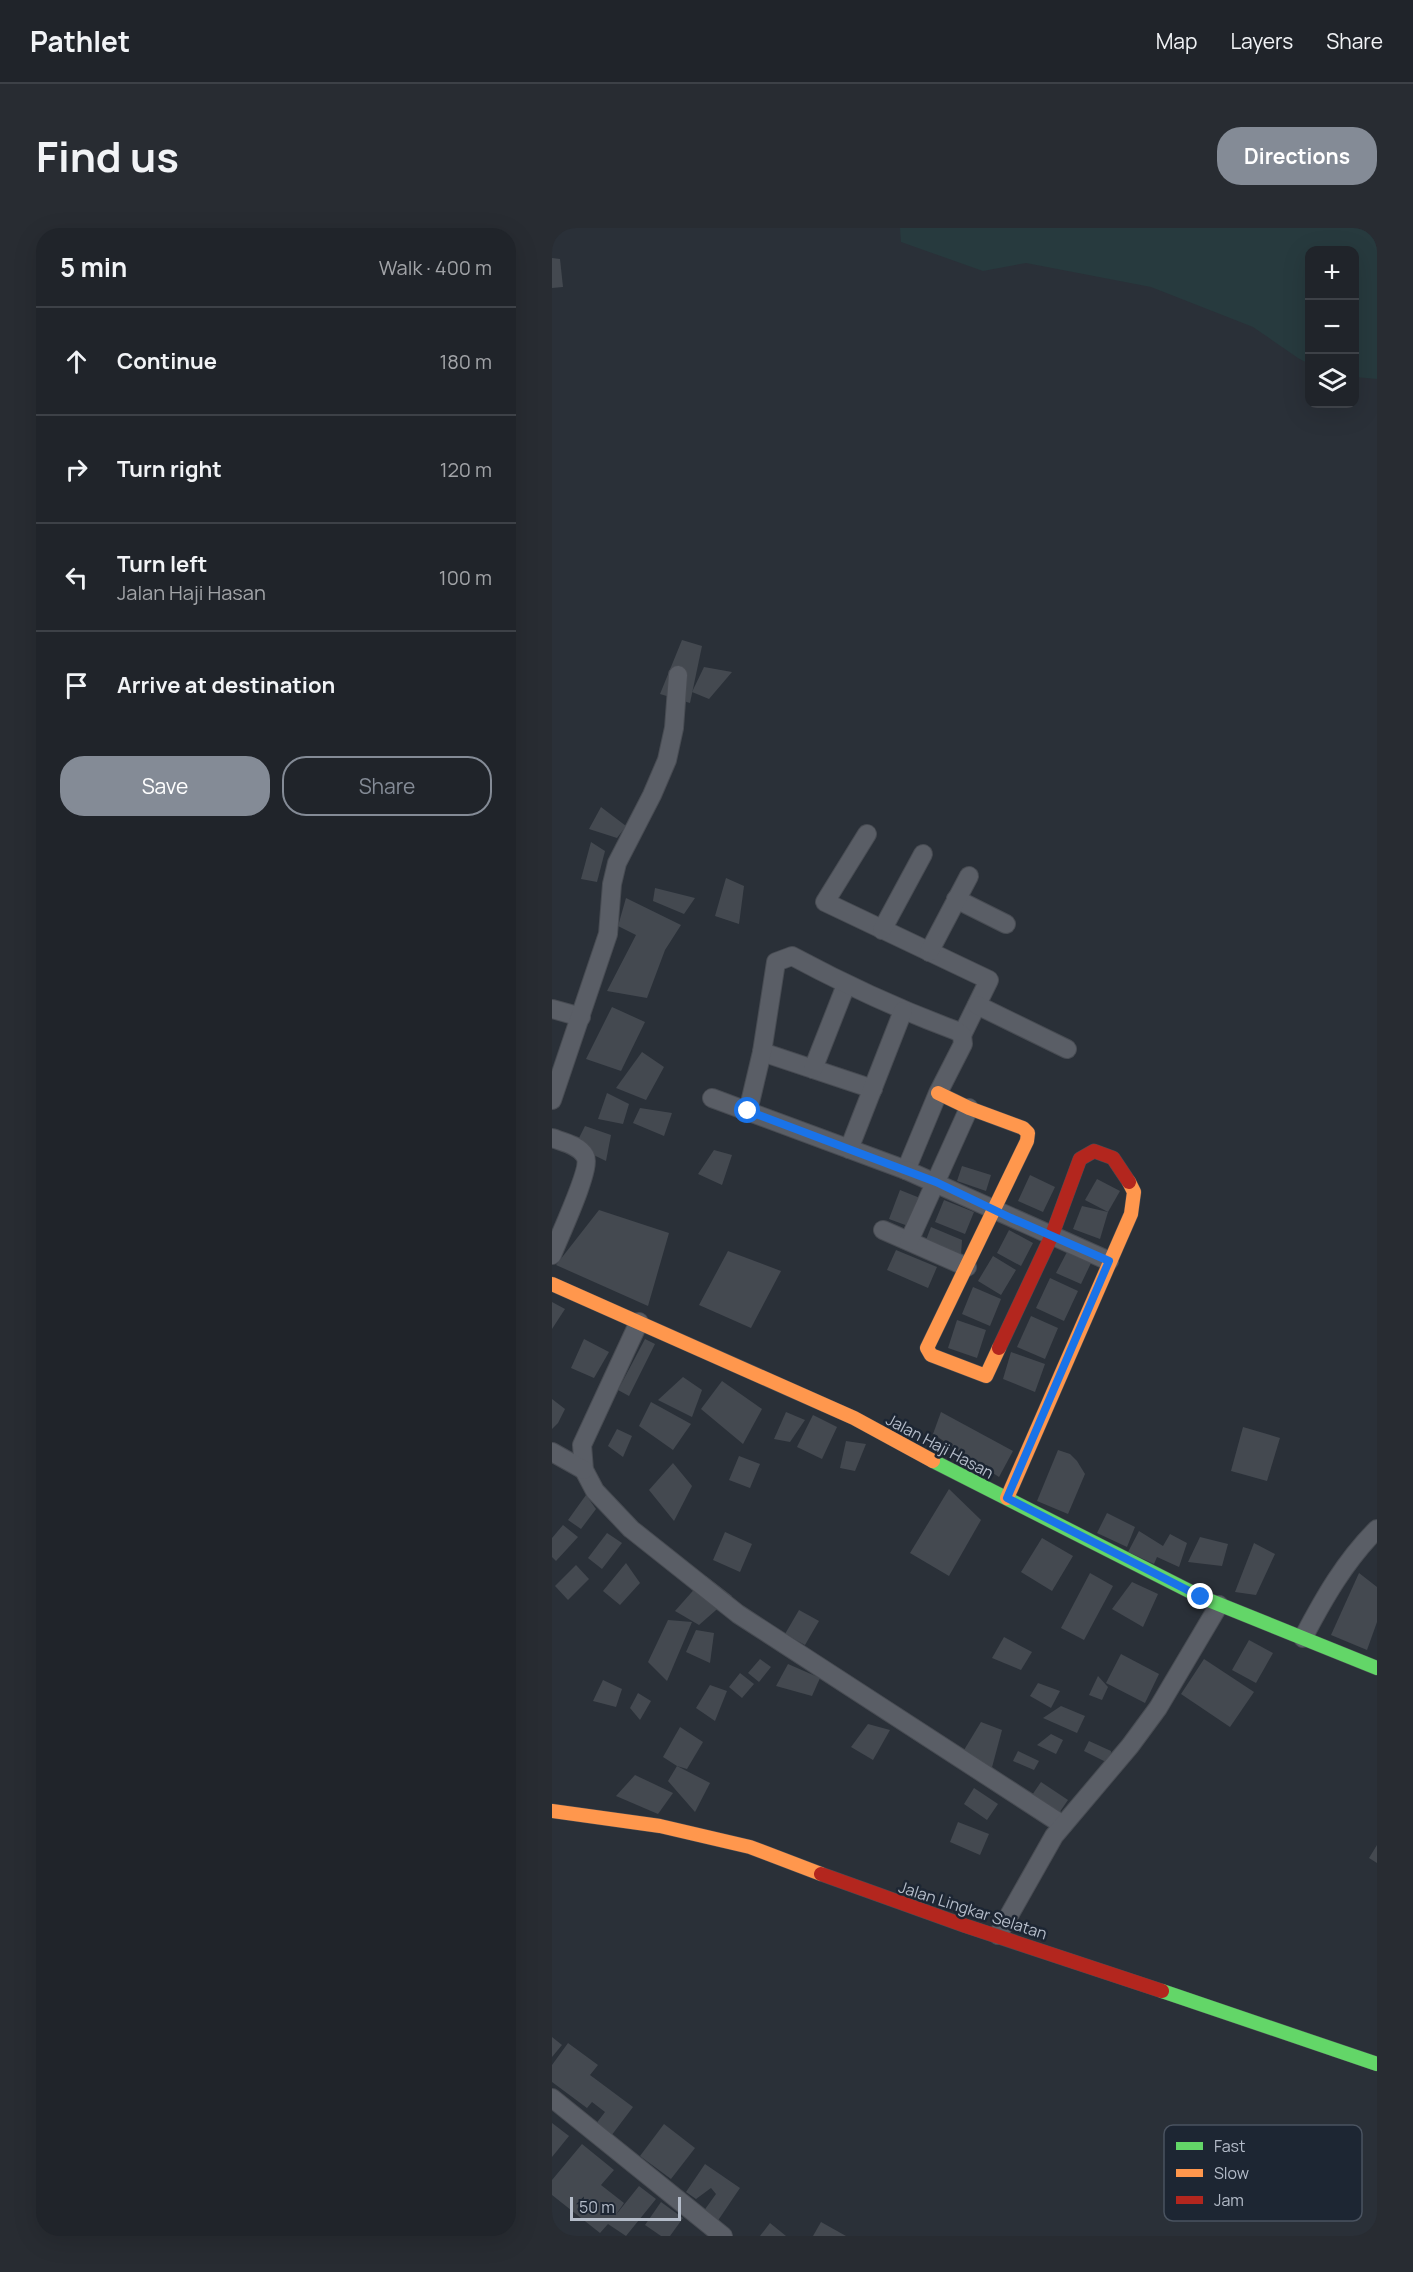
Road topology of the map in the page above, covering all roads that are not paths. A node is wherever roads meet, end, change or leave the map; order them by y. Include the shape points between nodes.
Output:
1 (678, 675) dead end
2 (867, 834) dead end
3 (923, 854) dead end
4 (969, 876) dead end
5 (956, 900) junction
6 (1006, 924) dead end
7 (882, 930) junction
8 (928, 952) junction
9 (846, 986) junction
10 (977, 1005) junction
11 (552, 1009) edge
12 (903, 1011) junction
13 (580, 1017) junction
14 (962, 1035) junction
15 (1067, 1049) dead end
16 (762, 1052) junction
17 (813, 1069) junction
18 (873, 1089) junction
19 (938, 1093) junction
20 (712, 1098) dead end
21 (552, 1100) edge
22 (969, 1108) junction
23 (748, 1111) junction
24 (552, 1138) edge
25 (849, 1149) junction
26 (906, 1170) junction
27 (936, 1182) junction
28 (994, 1210) junction
29 (883, 1230) dead end
30 (1052, 1235) junction
31 (909, 1241) junction
32 (552, 1255) edge
33 (1109, 1261) junction
34 (967, 1268) junction
35 (552, 1284) edge
36 (639, 1322) junction
37 (552, 1452) edge
38 (584, 1470) junction
39 (1007, 1498) junction
40 (1377, 1528) edge
41 (1219, 1605) junction
42 (1303, 1638) junction
43 (1377, 1668) edge
44 (552, 1811) edge
45 (1063, 1825) junction
46 (998, 1935) junction
47 (1377, 2064) edge
48 (552, 2098) edge
49 (723, 2236) edge

1 - 13 street via 667,760 617,864 608,934
2 - 7 street via 825,902
3 - 7 street
4 - 5 street
5 - 6 street
5 - 8 street
7 - 8 street
8 - 10 street via 989,980
9 - 12 street
9 - 16 street via 792,956 776,962
9 - 17 street
10 - 14 street
10 - 15 street
11 - 13 street
12 - 14 street
12 - 18 street
13 - 21 street
14 - 19 street via 963,1044
16 - 17 street
16 - 23 street
17 - 18 street
18 - 25 street
19 - 22 street
19 - 26 street
20 - 23 street
22 - 27 street
22 - 28 street via 1028,1133
23 - 25 street
24 - 32 street via 575,1146 587,1163
25 - 26 street
26 - 27 street
27 - 28 street
27 - 31 street
28 - 30 street
28 - 34 street
29 - 31 street
30 - 33 street
30 - 33 street via 1080,1160 1094,1151 1113,1158 1134,1192 1131,1214
30 - 34 street via 986,1376 930,1355 927,1348
31 - 34 street
33 - 39 street
35 - 36 street, Jalan Haji Hasan
36 - 38 street via 582,1445
36 - 39 street, Jalan Haji Hasan via 854,1418
37 - 38 street
38 - 45 street via 595,1491 631,1529 738,1614
39 - 41 street, Jalan Haji Hasan
40 - 42 street via 1351,1556
41 - 42 street, Jalan Haji Hasan
41 - 45 street via 1158,1707
42 - 43 street, Jalan Haji Hasan
44 - 46 street, Jalan Lingkar Selatan via 660,1826 750,1847
45 - 46 street
46 - 47 street, Jalan Lingkar Selatan
48 - 49 street

